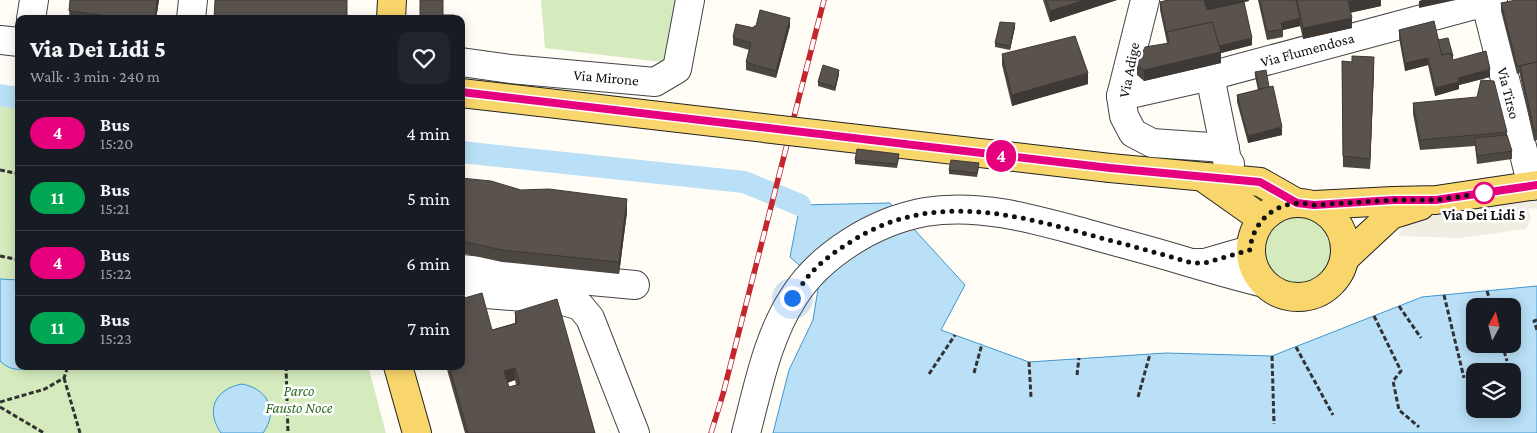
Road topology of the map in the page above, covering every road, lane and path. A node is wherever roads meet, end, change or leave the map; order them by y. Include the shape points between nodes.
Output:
1 (34, 0) edge
2 (193, 0) edge
3 (392, 0) edge
4 (690, 0) edge
5 (1145, 0) edge
6 (1488, 1) edge
7 (32, 15) edge
8 (191, 15) edge
9 (391, 15) edge
10 (0, 40) edge
11 (15, 42) edge
12 (465, 63) edge
13 (1210, 76) junction
14 (465, 92) edge
15 (1122, 96) junction
16 (1226, 148) junction
17 (0, 170) edge
18 (15, 173) edge
19 (1202, 177) junction
20 (1246, 181) junction
21 (1535, 186) edge
22 (1436, 200) junction
23 (1305, 204) junction
24 (1262, 219) junction
25 (1250, 250) junction
26 (0, 256) edge
27 (1345, 258) junction
28 (15, 259) edge
29 (1192, 263) junction
30 (465, 269) edge
31 (1264, 283) junction
32 (635, 285) dead end
33 (1487, 290) dead end
34 (465, 292) edge
35 (1444, 295) dead end
36 (1490, 298) edge
37 (1399, 306) dead end
38 (1374, 316) dead end
39 (1537, 320) edge
40 (1537, 330) edge
41 (955, 335) dead end
42 (1420, 338) dead end
43 (982, 344) dead end
44 (1296, 347) dead end
45 (1505, 353) edge
46 (1150, 354) dead end
47 (1272, 356) dead end
48 (1079, 358) dead end
49 (1507, 361) dead end
50 (1029, 362) dead end
51 (67, 370) edge
52 (286, 370) edge
53 (399, 370) edge
54 (974, 373) dead end
55 (929, 374) dead end
56 (1077, 375) dead end
57 (64, 378) junction
58 (1464, 378) dead end
59 (1032, 397) dead end
60 (1138, 397) dead end
61 (0, 402) edge
62 (0, 407) edge
63 (1333, 415) dead end
64 (1274, 424) dead end
65 (1418, 427) dead end
66 (44, 433) edge
67 (80, 433) edge
68 (288, 433) edge
69 (417, 433) edge
70 (635, 433) edge
71 (746, 433) edge

1 - 7 street
2 - 8 street
3 - 9 main road
4 - 12 street, Via Mirone via 678,68 655,82
5 - 15 street, Via Adige
6 - 13 street, Via Flumendosa
6 - 21 street, Via Tirso
10 - 11 street
13 - 15 street, Via Flumendosa
13 - 16 street
14 - 19 main road, bridge
15 - 16 street, Via Adige via 1124,116 1133,133 1152,143
16 - 20 street via 1227,160
17 - 18 path
19 - 20 main road
19 - 24 main road
20 - 23 main road via 1260,182
21 - 22 main road
22 - 23 main road
22 - 27 main road via 1392,215
23 - 24 main road via 1278,207
23 - 27 main road via 1321,209 1334,220 1341,230
24 - 25 main road via 1253,233
25 - 29 street via 1205,263
25 - 31 main road via 1254,268
26 - 28 path
27 - 31 main road via 1333,282 1311,296 1286,296
29 - 31 street
29 - 71 street via 1033,219 992,212 960,210 906,216 866,232 837,251 813,271 792,298 765,361
30 - 32 street
33 - 36 path
34 - 70 street via 560,300 580,306 590,318
35 - 58 path
37 - 42 path
38 - 65 path via 1401,371 1394,381 1399,410
39 - 40 path via 1534,321
41 - 55 path
43 - 54 path
44 - 63 path
45 - 49 path
46 - 60 path
47 - 64 path
48 - 56 path
50 - 59 path
51 - 57 path
52 - 68 path
53 - 69 main road
57 - 61 path via 45,389
57 - 67 path
62 - 66 path

